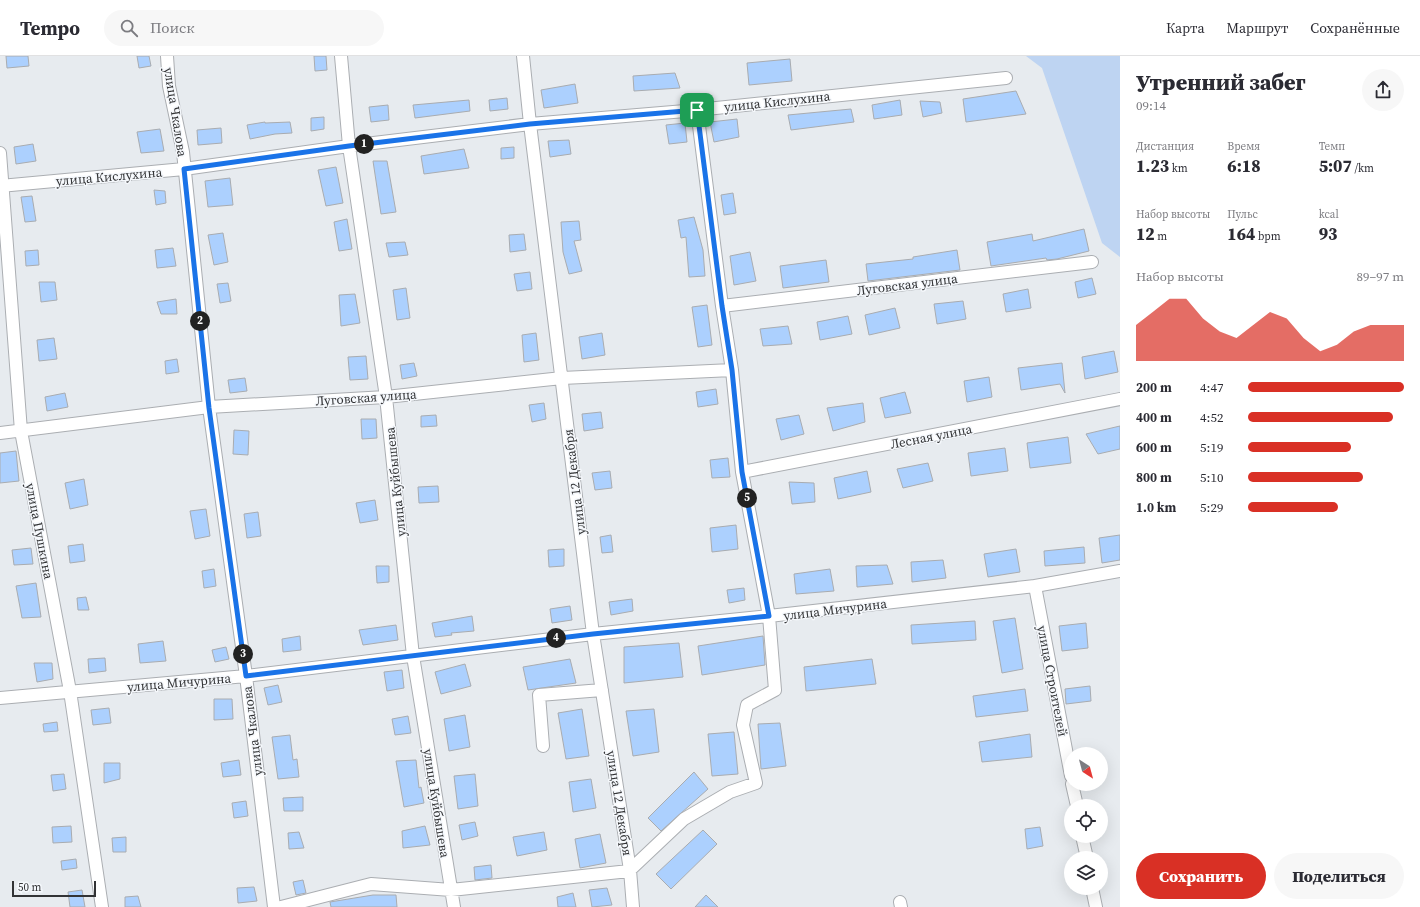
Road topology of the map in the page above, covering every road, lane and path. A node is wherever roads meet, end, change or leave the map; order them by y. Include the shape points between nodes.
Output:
1 (167, 56) edge
2 (341, 56) edge
3 (523, 56) edge
4 (1006, 78) dead end
5 (697, 110) junction
6 (530, 124) junction
7 (349, 146) junction
8 (0, 153) edge
9 (184, 169) junction
10 (2, 186) edge
11 (1092, 262) dead end
12 (722, 306) junction
13 (732, 370) junction
14 (562, 378) junction
15 (386, 397) junction
16 (1120, 399) edge
17 (209, 408) junction
18 (21, 431) junction
19 (0, 433) edge
20 (742, 472) junction
21 (1120, 571) edge
22 (1035, 586) junction
23 (769, 616) junction
24 (593, 634) junction
25 (413, 656) junction
26 (246, 676) junction
27 (602, 690) junction
28 (70, 691) junction
29 (0, 698) edge
30 (543, 746) dead end
31 (1066, 747) edge
32 (630, 870) junction
33 (451, 890) junction
34 (1093, 895) edge
35 (102, 907) edge
36 (274, 907) edge
37 (281, 907) edge
38 (454, 907) edge
39 (633, 907) edge
40 (1096, 907) edge

1 - 9 street, улица Чкалова via 169,86 183,152
2 - 7 street, улица Куйбышева
3 - 6 street, улица 12 Декабря
4 - 5 street, улица Кислухина
5 - 6 street, улица Кислухина
5 - 12 street
6 - 7 street, улица Кислухина
6 - 14 street, улица 12 Декабря
7 - 9 street, улица Кислухина
7 - 15 street, улица Куйбышева
8 - 10 street, улица Пушкина
9 - 10 street, улица Кислухина
9 - 17 street, улица Чкалова
10 - 18 street, улица Пушкина
11 - 12 street, Луговская улица
12 - 13 street
13 - 14 street, Луговская улица
13 - 20 street
14 - 15 street, Луговская улица
14 - 24 street, улица 12 Декабря
15 - 17 street, Луговская улица
15 - 25 street, улица Куйбышева
16 - 20 street, Лесная улица
17 - 18 street, Луговская улица
17 - 26 street, улица Чкалова
18 - 19 street, Луговская улица
18 - 28 street, улица Пушкина
20 - 23 street
21 - 22 street, улица Мичурина
22 - 23 street, улица Мичурина
22 - 31 street, улица Строителей
23 - 24 street, улица Мичурина
23 - 32 street via 776,690 747,705 743,725 756,782 730,792 684,819
24 - 25 street, улица Мичурина
24 - 27 street, улица 12 Декабря
25 - 26 street, улица Мичурина
25 - 33 street, улица Куйбышева
26 - 28 street, улица Мичурина
26 - 36 street, улица Чкалова
27 - 30 street via 539,695
27 - 32 street, улица 12 Декабря
28 - 29 street, улица Мичурина
28 - 35 street, улица Пушкина
32 - 33 street
32 - 39 street, улица 12 Декабря
33 - 37 street via 371,884
33 - 38 street, улица Куйбышева
34 - 40 street

